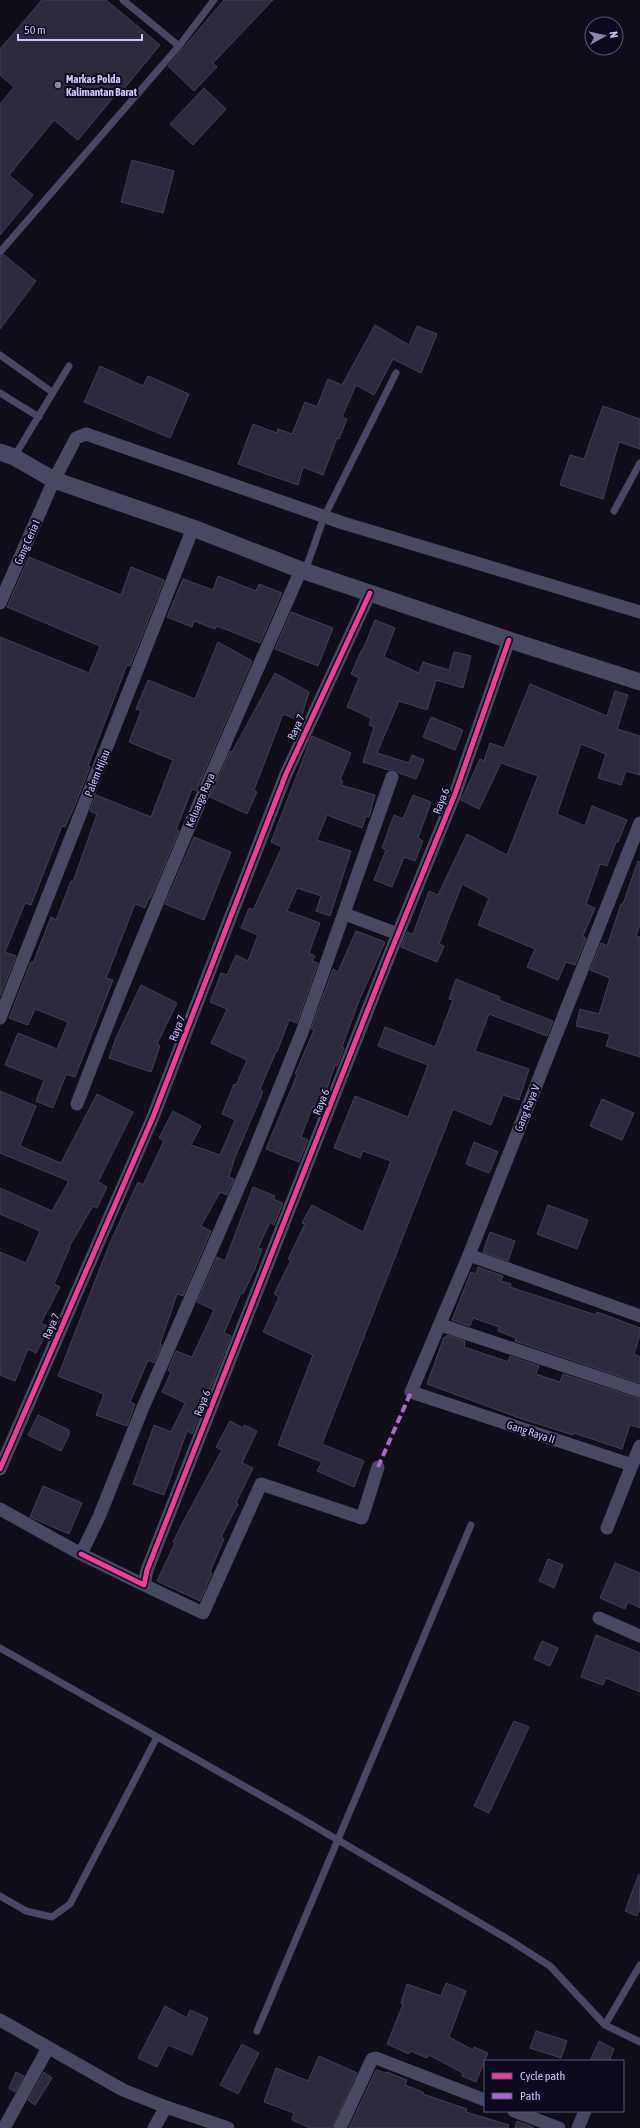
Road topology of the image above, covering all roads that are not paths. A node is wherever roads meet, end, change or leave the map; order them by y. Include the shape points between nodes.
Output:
1 (123, 0) edge
2 (214, 0) edge
3 (179, 46) junction
4 (0, 252) edge
5 (0, 355) edge
6 (69, 366) dead end
7 (396, 373) dead end
8 (52, 392) junction
9 (0, 393) edge
10 (39, 417) junction
11 (7, 455) edge
12 (640, 463) edge
13 (54, 480) junction
14 (614, 512) dead end
15 (322, 522) junction
16 (194, 528) junction
17 (304, 568) junction
18 (370, 594) junction
19 (0, 603) edge
20 (640, 612) edge
21 (509, 640) junction
22 (640, 682) edge
23 (392, 777) dead end
24 (640, 822) edge
25 (345, 914) junction
26 (398, 934) junction
27 (0, 1018) edge
28 (77, 1104) dead end
29 (469, 1255) junction
30 (640, 1316) edge
31 (441, 1326) junction
32 (640, 1391) edge
33 (411, 1392) joint
34 (640, 1446) edge
35 (632, 1465) junction
36 (378, 1467) dead end
37 (0, 1470) edge
38 (0, 1509) edge
39 (471, 1525) dead end
40 (606, 1528) dead end
41 (81, 1554) junction
42 (144, 1585) junction
43 (599, 1618) dead end
44 (640, 1636) edge
45 (0, 1648) edge
46 (157, 1736) junction
47 (338, 1840) junction
48 (0, 1896) edge
49 (640, 1965) edge
50 (0, 2020) edge
51 (605, 2025) junction
52 (257, 2031) dead end
53 (640, 2042) edge
54 (48, 2048) junction
55 (484, 2100) edge
56 (166, 2107) junction
57 (517, 2112) edge
58 (585, 2112) edge
59 (4, 2128) edge
60 (154, 2128) edge
61 (228, 2128) edge
62 (340, 2128) edge
63 (559, 2128) edge
64 (578, 2128) edge

1 - 3 lane
2 - 3 lane
3 - 4 lane
5 - 8 lane
6 - 8 lane
7 - 15 lane
8 - 10 lane
9 - 10 lane
10 - 11 lane
11 - 13 street
12 - 14 lane
13 - 15 street, Gang Ceria I via 76,438 86,434
13 - 16 street
13 - 19 street, Gang Ceria I
15 - 17 lane
15 - 20 street, Gang Ceria I
16 - 17 street
16 - 27 street, Palem Hijau
17 - 18 street
17 - 28 street, Keluarga Raya via 198,804
18 - 21 street
18 - 37 street, Raya 7 via 286,774 153,1117
21 - 22 street
21 - 26 street, Raya 6 via 455,794
23 - 25 street
24 - 29 street, Gang Raya V
25 - 26 street
25 - 41 street via 302,1032 248,1166
26 - 42 street, Raya 6 via 147,1570
29 - 30 street
29 - 31 street, Gang Raya V
31 - 32 street
31 - 33 street, Gang Raya V
33 - 35 street, Gang Raya II
34 - 35 street
35 - 40 street
36 - 42 street via 362,1518 261,1484 203,1613
38 - 41 street
39 - 47 lane
41 - 42 street
43 - 44 street
45 - 46 lane
46 - 47 lane
46 - 48 lane via 70,1904 52,1917 26,1911
47 - 51 lane via 550,1966
47 - 52 lane
49 - 51 lane
50 - 54 street
51 - 53 lane
54 - 56 street via 123,2090
54 - 59 street
55 - 62 street via 376,2058 372,2059
56 - 60 street
56 - 61 street
57 - 63 street
58 - 64 street

